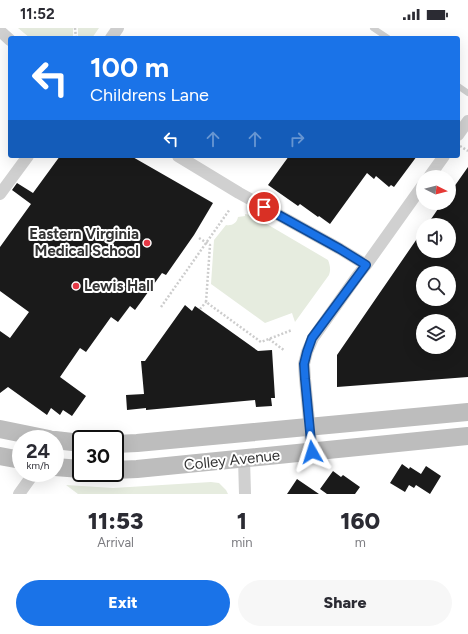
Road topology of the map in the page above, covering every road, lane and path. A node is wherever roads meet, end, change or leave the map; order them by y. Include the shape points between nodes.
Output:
1 (373, 28) edge
2 (0, 31) edge
3 (385, 36) edge
4 (8, 38) edge
5 (468, 121) edge
6 (460, 132) edge
7 (27, 158) edge
8 (184, 158) edge
9 (443, 158) edge
10 (434, 170) edge
11 (0, 194) edge
12 (416, 196) edge
13 (230, 209) dead end
14 (199, 238) dead end
15 (206, 243) junction
16 (366, 265) junction
17 (206, 302) junction
18 (161, 308) dead end
19 (200, 309) dead end
20 (292, 330) dead end
21 (268, 339) junction
22 (285, 351) dead end
23 (468, 412) edge
24 (310, 427) junction
25 (0, 429) edge
26 (12, 431) edge
27 (468, 436) edge
28 (124, 444) edge
29 (312, 452) junction
30 (0, 456) edge
31 (12, 458) edge
32 (244, 459) junction
33 (124, 470) edge
34 (28, 482) edge
35 (19, 494) edge
36 (245, 494) edge

1 - 3 lane
2 - 4 street
5 - 6 street
7 - 11 street
8 - 16 street via 239,193
9 - 10 street
12 - 16 street
13 - 15 path
14 - 15 path
15 - 17 path via 210,245
15 - 18 path
16 - 24 street via 312,338 307,352 304,364
17 - 19 path
17 - 21 path via 261,342
20 - 21 path
21 - 22 path
23 - 24 main road, Colley Avenue
24 - 28 main road, Colley Avenue
24 - 29 street
25 - 26 main road
27 - 29 main road, Colley Avenue
29 - 32 main road, Colley Avenue
30 - 31 main road
32 - 33 main road, Colley Avenue
32 - 36 street
34 - 35 street

